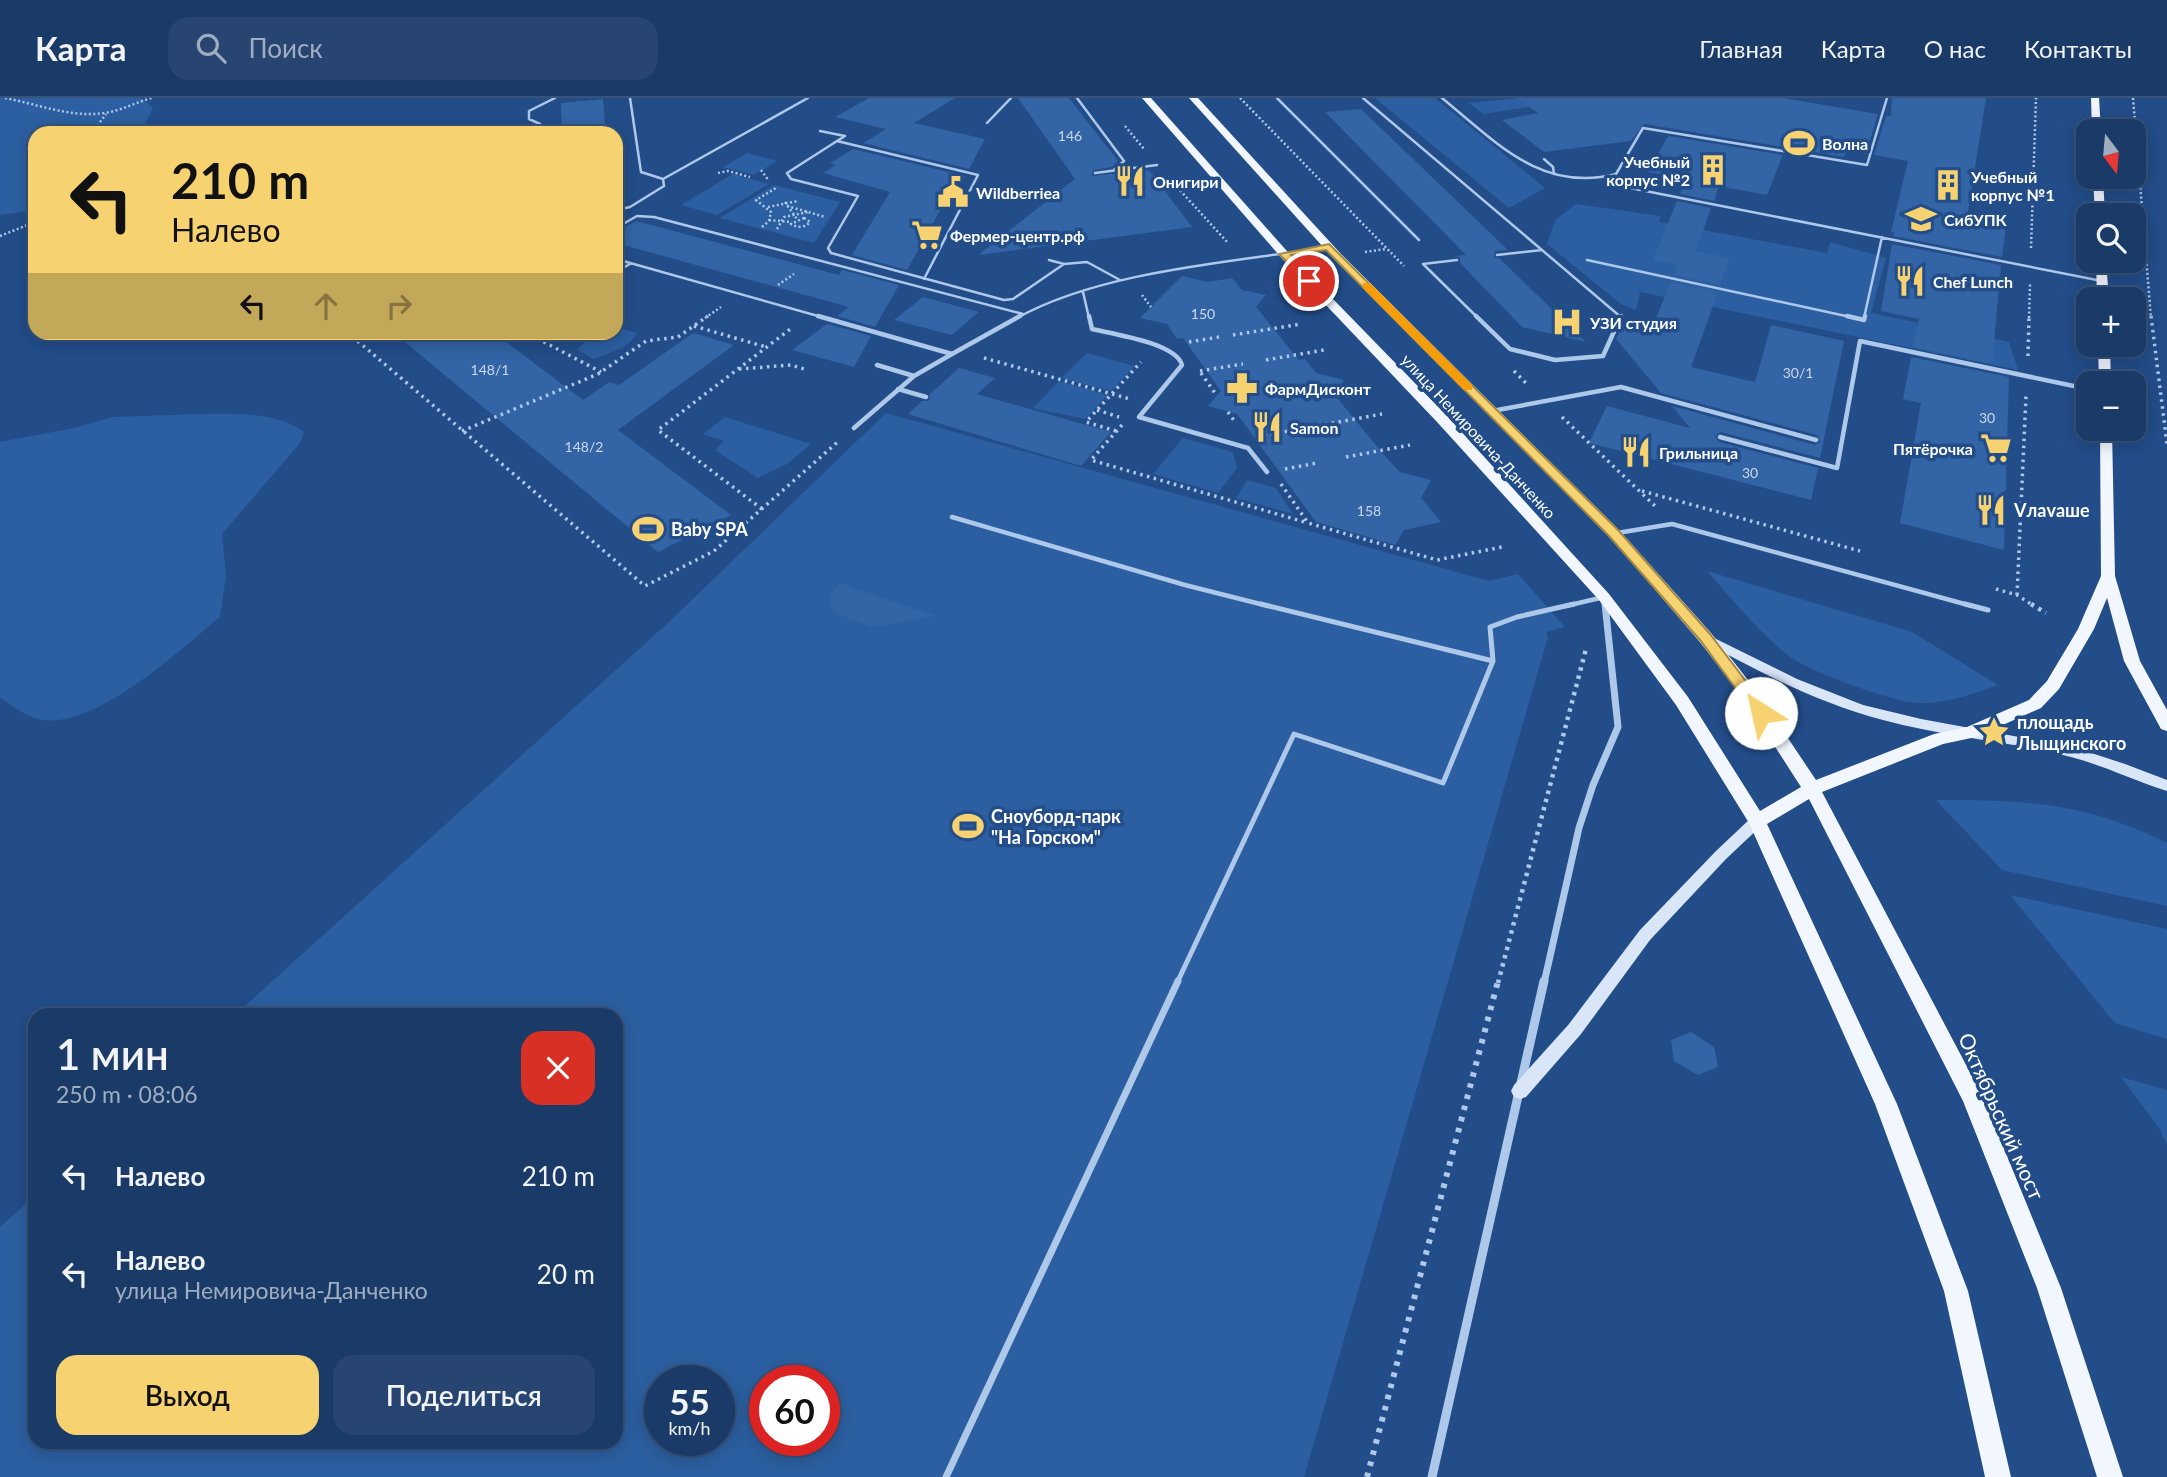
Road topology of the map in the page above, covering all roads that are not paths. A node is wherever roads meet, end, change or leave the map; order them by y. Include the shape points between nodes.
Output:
1 (555, 98) edge
2 (629, 98) edge
3 (808, 98) edge
4 (1011, 98) edge
5 (1077, 98) edge
6 (1146, 98) edge
7 (1193, 98) edge
8 (1277, 98) edge
9 (1363, 98) edge
10 (1442, 98) edge
11 (1886, 98) edge
12 (2095, 98) edge
13 (2096, 119) edge
14 (987, 123) dead end
15 (540, 126) edge
16 (820, 131) dead end
17 (837, 141) junction
18 (1544, 159) dead end
19 (1157, 165) dead end
20 (1114, 170) junction
21 (1095, 173) dead end
22 (1554, 174) junction
23 (1604, 177) junction
24 (663, 178) junction
25 (623, 208) edge
26 (623, 224) edge
27 (1882, 237) junction
28 (1419, 240) dead end
29 (1329, 247) junction
30 (1542, 250) junction
31 (1283, 254) junction
32 (1497, 255) dead end
33 (1049, 260) dead end
34 (1457, 260) dead end
35 (1587, 260) dead end
36 (623, 262) edge
37 (631, 264) junction
38 (1064, 264) junction
39 (623, 268) edge
40 (2102, 273) edge
41 (924, 279) junction
42 (1120, 280) junction
43 (2102, 281) junction
44 (2102, 287) edge
45 (1083, 292) junction
46 (1024, 314) junction
47 (954, 352) junction
48 (877, 365) dead end
49 (914, 376) junction
50 (2076, 386) edge
51 (898, 389) junction
52 (926, 397) dead end
53 (1491, 411) junction
54 (854, 428) road end
55 (1720, 437) dead end
56 (1816, 440) dead end
57 (2106, 441) edge
58 (1266, 472) dead end
59 (952, 517) dead end
60 (1614, 533) junction
61 (2108, 576) junction
62 (1604, 597) junction
63 (1988, 610) dead end
64 (1705, 637) junction
65 (1493, 661) junction
66 (2167, 725) edge
67 (1970, 733) junction
68 (2167, 786) edge
69 (1812, 789) junction
70 (1757, 821) junction
71 (1520, 1091) junction
72 (946, 1477) edge
73 (1432, 1477) edge
74 (1998, 1477) edge
75 (2110, 1477) edge

1 - 15 lane via 529,111 529,120
2 - 24 lane via 641,172
3 - 24 lane
4 - 14 lane
5 - 20 lane via 1124,161
6 - 31 main road, улица Немировича-Данченко
7 - 29 main road, улица Немировича-Данченко
8 - 28 lane
9 - 30 lane
10 - 22 lane via 1529,165
11 - 23 lane via 1867,165 1643,128 1616,174
12 - 13 main road
16 - 17 lane via 845,136
17 - 41 lane via 978,175
17 - 41 lane via 787,173 791,179 858,196 827,251
18 - 22 lane
19 - 20 lane
20 - 21 lane
22 - 23 lane via 1577,181
23 - 27 lane via 1620,186
24 - 25 lane via 661,190
26 - 46 lane via 637,216 654,217
27 - 35 lane via 1864,320
27 - 43 lane
29 - 31 lane
29 - 53 main road, улица Немировича-Данченко
30 - 32 lane
30 - 34 lane via 1622,317 1603,356 1555,360 1510,349 1423,264
31 - 42 lane
31 - 62 main road, улица Немировича-Данченко
33 - 38 lane
36 - 37 lane
37 - 39 lane
37 - 47 lane
38 - 41 lane via 1009,300
38 - 42 lane via 1087,262
40 - 43 main road
42 - 45 lane
43 - 44 main road
45 - 46 lane
45 - 58 lane via 1092,329 1174,351 1182,363 1139,417 1244,446
46 - 47 lane
47 - 49 lane
48 - 49 lane
49 - 51 lane
50 - 55 lane via 1860,341 1837,468
51 - 52 lane
51 - 54 lane
53 - 56 lane via 1621,387
53 - 60 main road, улица Немировича-Данченко
57 - 61 main road
59 - 65 lane via 1185,585
60 - 63 lane via 1672,524
60 - 64 main road, улица Немировича-Данченко
61 - 66 main road via 2132,661
61 - 67 main road via 2086,629 2053,685 2035,704
62 - 65 lane via 1517,615 1490,627
62 - 70 main road, улица Немировича-Данченко via 1682,701
62 - 71 street via 1618,727 1579,828
64 - 67 main road via 1836,702
64 - 69 main road, улица Немировича-Данченко via 1749,693
65 - 72 lane via 1443,783 1294,734
67 - 68 main road via 2102,761
67 - 69 main road via 1940,738
69 - 70 main road
69 - 75 main road, Октябрьский мост via 1972,1097 2049,1288
70 - 71 main road via 1645,935 1575,1028
70 - 74 main road via 1886,1104 1956,1291
71 - 73 street

